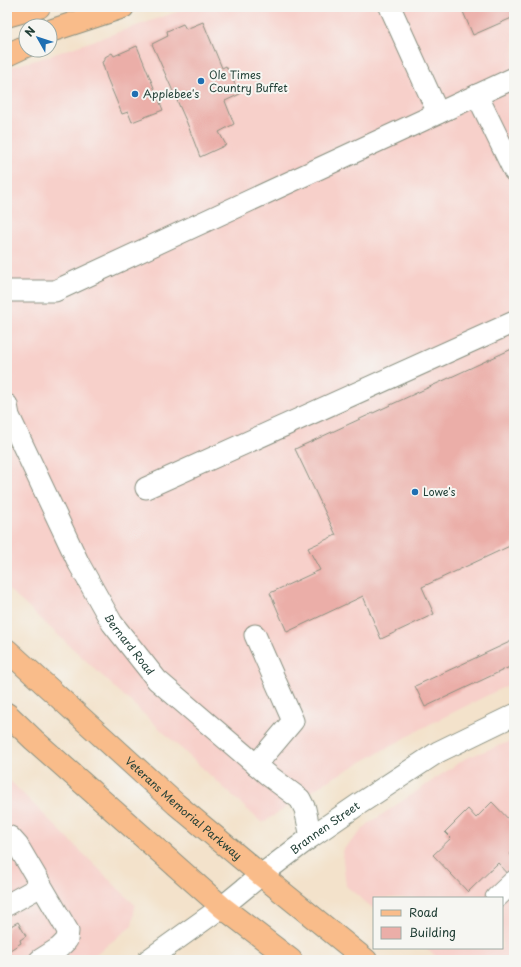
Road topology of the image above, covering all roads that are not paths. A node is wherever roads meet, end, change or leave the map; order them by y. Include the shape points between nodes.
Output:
1 (39, 7) edge
2 (123, 7) edge
3 (390, 7) edge
4 (7, 16) edge
5 (58, 28) edge
6 (18, 42) edge
7 (7, 45) edge
8 (18, 50) edge
9 (7, 55) edge
10 (514, 78) edge
11 (477, 95) junction
12 (438, 113) junction
13 (514, 171) edge
14 (7, 291) edge
15 (514, 322) edge
16 (7, 405) edge
17 (146, 488) dead end
18 (255, 635) dead end
19 (7, 650) edge
20 (7, 714) edge
21 (514, 715) edge
22 (256, 765) junction
23 (7, 836) edge
24 (311, 837) junction
25 (261, 875) junction
26 (514, 881) edge
27 (41, 886) junction
28 (497, 897) edge
29 (7, 905) edge
30 (222, 907) junction
31 (40, 960) edge
32 (148, 960) edge
33 (290, 960) edge
34 (366, 960) edge

1 - 4 main road
2 - 5 main road
3 - 12 street
6 - 7 main road
8 - 9 main road
10 - 11 street
11 - 12 street
11 - 13 street
12 - 14 street via 56,291
15 - 17 street
16 - 22 street, Bernard Road via 9,416 79,564 112,623 158,680
18 - 22 street via 293,721
19 - 25 main road, Veterans Memorial Parkway via 176,804
20 - 30 main road
21 - 24 street, Brannen Street via 438,752
22 - 24 street, Bernard Road via 300,799 305,809
23 - 27 street via 18,846
24 - 25 street, Brannen Street
25 - 30 street, Brannen Street
25 - 34 main road, Veterans Memorial Parkway
26 - 28 street
27 - 29 street
27 - 31 street via 68,931 67,940
30 - 32 street, Brannen Street
30 - 33 main road

